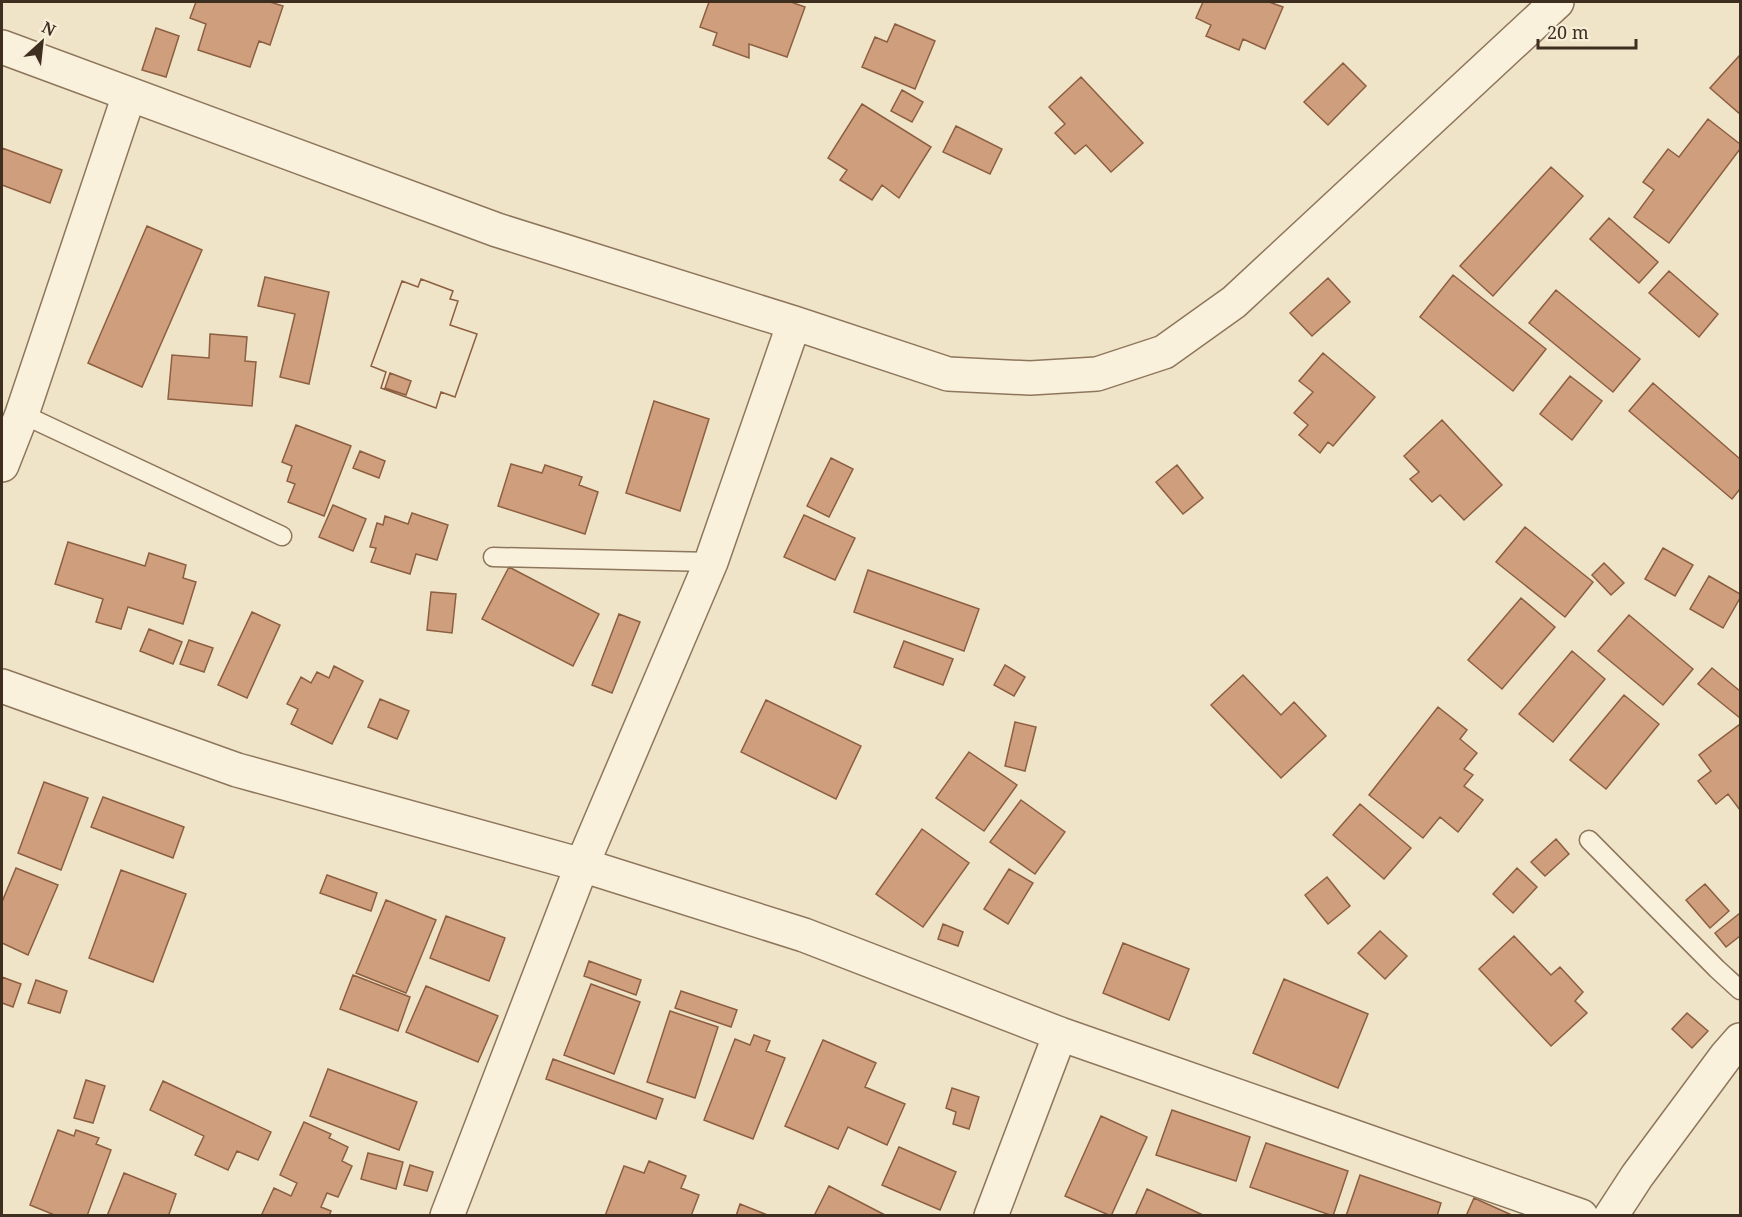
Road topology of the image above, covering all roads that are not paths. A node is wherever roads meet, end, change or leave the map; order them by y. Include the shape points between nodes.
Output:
1 (1557, 2) edge
2 (2, 47) edge
3 (129, 95) junction
4 (794, 323) junction
5 (22, 414) junction
6 (2, 465) edge
7 (282, 536) dead end
8 (493, 557) dead end
9 (711, 562) junction
10 (2, 686) edge
11 (1589, 840) dead end
12 (582, 865) junction
13 (1740, 990) edge
14 (1060, 1034) junction
15 (1740, 1040) edge
16 (447, 1215) edge
17 (991, 1215) edge
18 (1581, 1215) edge
19 (1611, 1215) edge

1 - 4 street via 1233,302 1164,352 1097,374 1030,378 948,374
2 - 3 street
3 - 4 street via 497,230
3 - 5 street
4 - 9 street
5 - 6 street
5 - 7 lane
8 - 9 lane
9 - 12 street
10 - 12 street via 237,770
11 - 13 lane
12 - 14 street via 804,935
12 - 16 street
14 - 17 street
14 - 18 street
15 - 19 street

